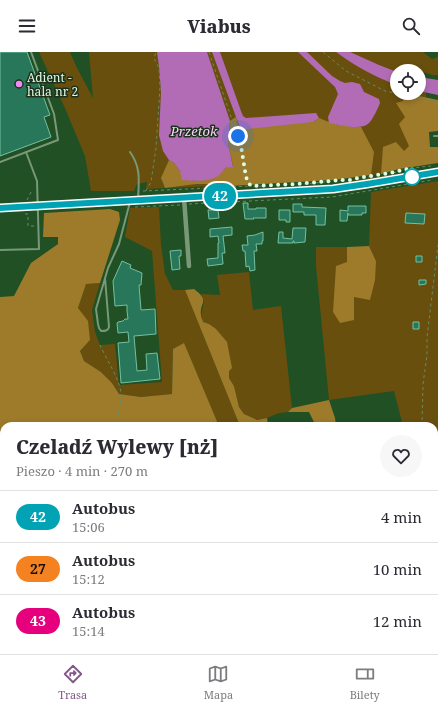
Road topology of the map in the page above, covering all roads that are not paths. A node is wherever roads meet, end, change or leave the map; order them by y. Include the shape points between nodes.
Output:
1 (31, 52) edge
2 (434, 136) dead end
3 (438, 136) edge
4 (26, 152) junction
5 (130, 152) dead end
6 (0, 162) edge
7 (436, 169) edge
8 (184, 198) junction
9 (138, 200) junction
10 (130, 201) junction
11 (38, 206) junction
12 (0, 208) edge
13 (0, 250) edge
14 (189, 266) dead end
15 (105, 278) junction

1 - 4 lane via 54,114 58,140
2 - 3 lane
4 - 6 lane
4 - 11 lane via 37,182
5 - 9 lane via 138,168
7 - 8 main road via 360,186
8 - 9 main road
8 - 14 street
9 - 10 main road
10 - 11 main road
10 - 15 lane via 119,244
11 - 12 main road
11 - 13 lane via 39,249
15 - 15 lane via 110,327 106,331 101,331 96,309

